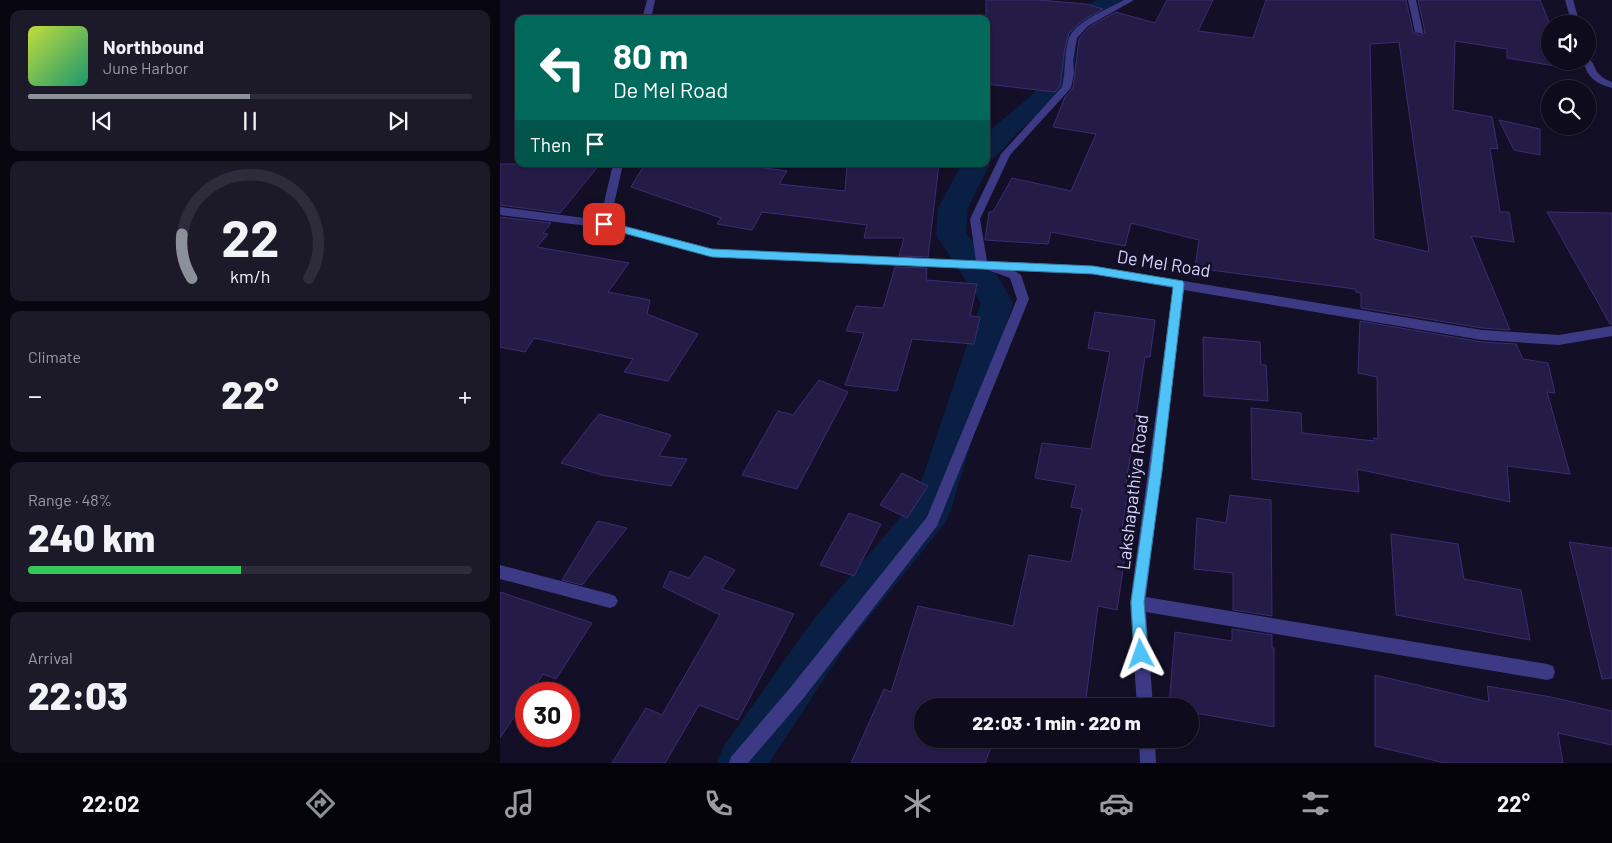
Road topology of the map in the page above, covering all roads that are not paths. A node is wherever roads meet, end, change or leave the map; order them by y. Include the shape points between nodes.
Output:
1 (651, 0) edge
2 (1130, 0) edge
3 (1412, 0) edge
4 (1569, 0) edge
5 (647, 15) edge
6 (1573, 15) edge
7 (1419, 32) dead end
8 (1589, 70) edge
9 (1612, 85) edge
10 (617, 167) edge
11 (500, 210) edge
12 (604, 224) junction
13 (982, 264) junction
14 (1179, 284) junction
15 (1612, 331) edge
16 (500, 572) edge
17 (610, 601) dead end
18 (1138, 602) junction
19 (1548, 672) dead end
20 (1144, 698) edge
21 (1147, 748) edge
22 (737, 763) edge
23 (1148, 763) edge

1 - 5 street
2 - 13 street via 1085,24 1073,38 1066,88 1006,154 975,219
3 - 7 street
4 - 6 street
8 - 9 street via 1596,79
10 - 12 street
11 - 12 street, De Mel Road
12 - 13 street, De Mel Road via 712,253
13 - 14 street, De Mel Road via 1093,270
13 - 22 street via 1015,275 1023,300 932,521 796,694
14 - 15 street, De Mel Road via 1482,335 1559,340
14 - 18 street, Lakshapathiya Road
16 - 17 street
18 - 19 street
18 - 20 street, Lakshapathiya Road
21 - 23 street

